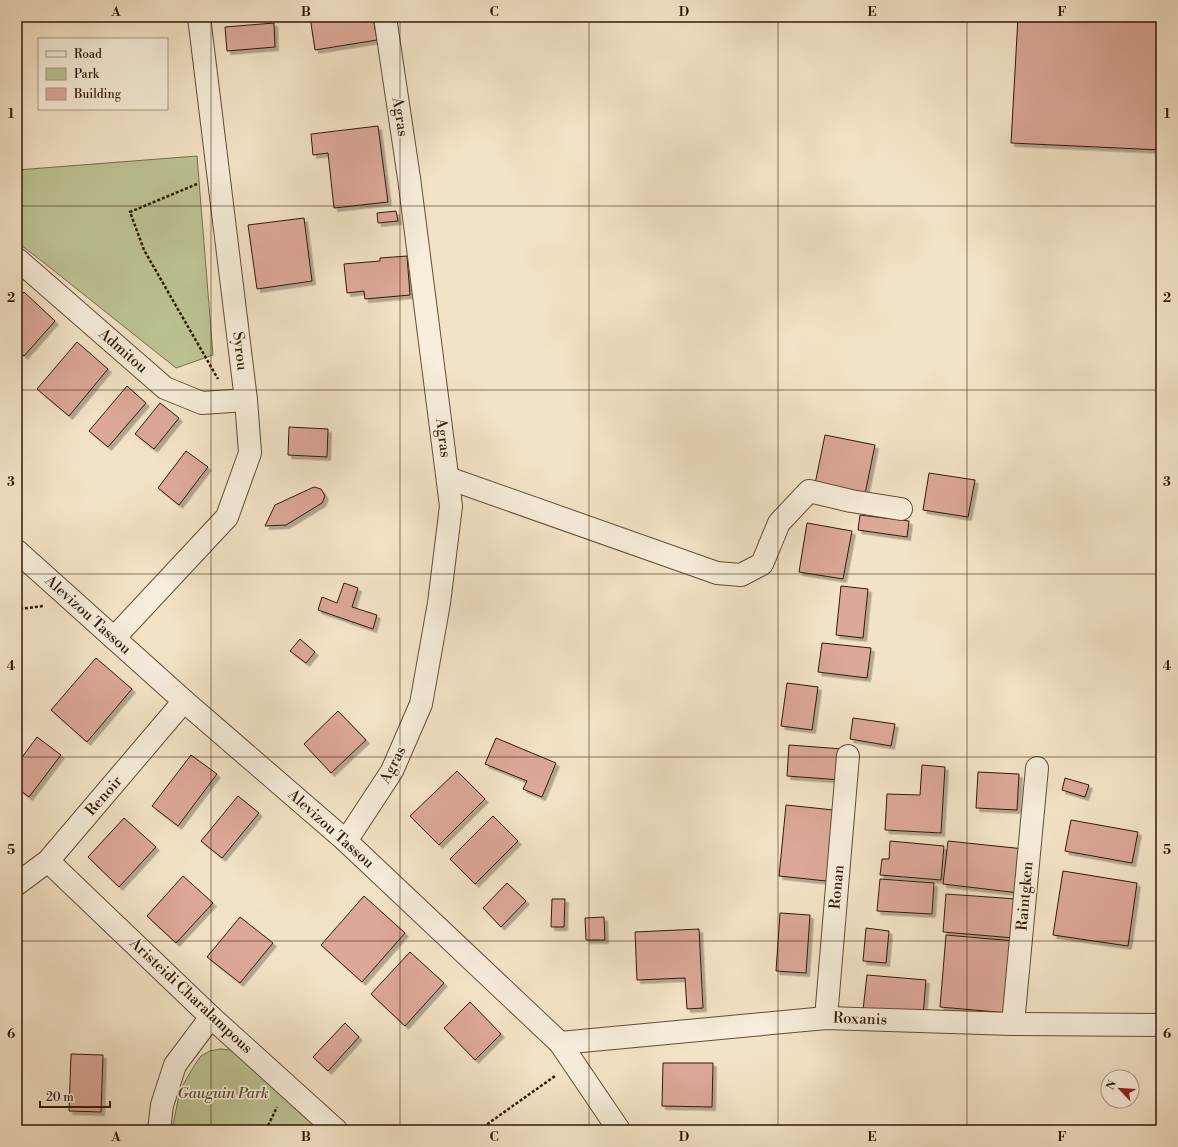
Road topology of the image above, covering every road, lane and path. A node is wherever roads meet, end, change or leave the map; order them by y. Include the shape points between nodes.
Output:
1 (199, 17) edge
2 (385, 17) edge
3 (218, 176) junction
4 (17, 259) edge
5 (238, 401) junction
6 (448, 478) junction
7 (901, 510) dead end
8 (21, 562) edge
9 (114, 638) junction
10 (184, 702) junction
11 (848, 756) dead end
12 (1037, 768) dead end
13 (346, 841) junction
14 (48, 861) junction
15 (17, 884) edge
16 (211, 1017) junction
17 (826, 1018) junction
18 (1013, 1024) junction
19 (1161, 1025) edge
20 (560, 1043) junction
21 (574, 1064) junction
22 (159, 1130) edge
23 (336, 1130) edge
24 (479, 1130) edge
25 (619, 1130) edge

1 - 3 street, Syrou
2 - 6 street, Agras
3 - 5 street, Syrou
3 - 5 path via 130,212 144,250
4 - 5 street, Admitou via 165,388 202,404
5 - 9 street, Syrou via 250,453 226,517
6 - 7 street via 718,573 741,575 762,564 779,523 809,491
6 - 13 street, Agras via 451,506 439,603 421,704 392,771
8 - 9 street, Alevizou Tassou
9 - 10 street, Alevizou Tassou
10 - 13 street, Alevizou Tassou
10 - 14 street, Renoir
11 - 17 street, Ronan
12 - 18 street, Raintgken
13 - 20 street, Alevizou Tassou
14 - 15 street, Renoir
14 - 16 street, Aristeidi Charalampous
16 - 22 street via 175,1065 162,1105
16 - 23 street, Aristeidi Charalampous
17 - 18 street, Roxanis
17 - 20 street, Roxanis
18 - 19 street, Roxanis
20 - 21 street, Alevizou Tassou
21 - 24 path
21 - 25 street, Alevizou Tassou

